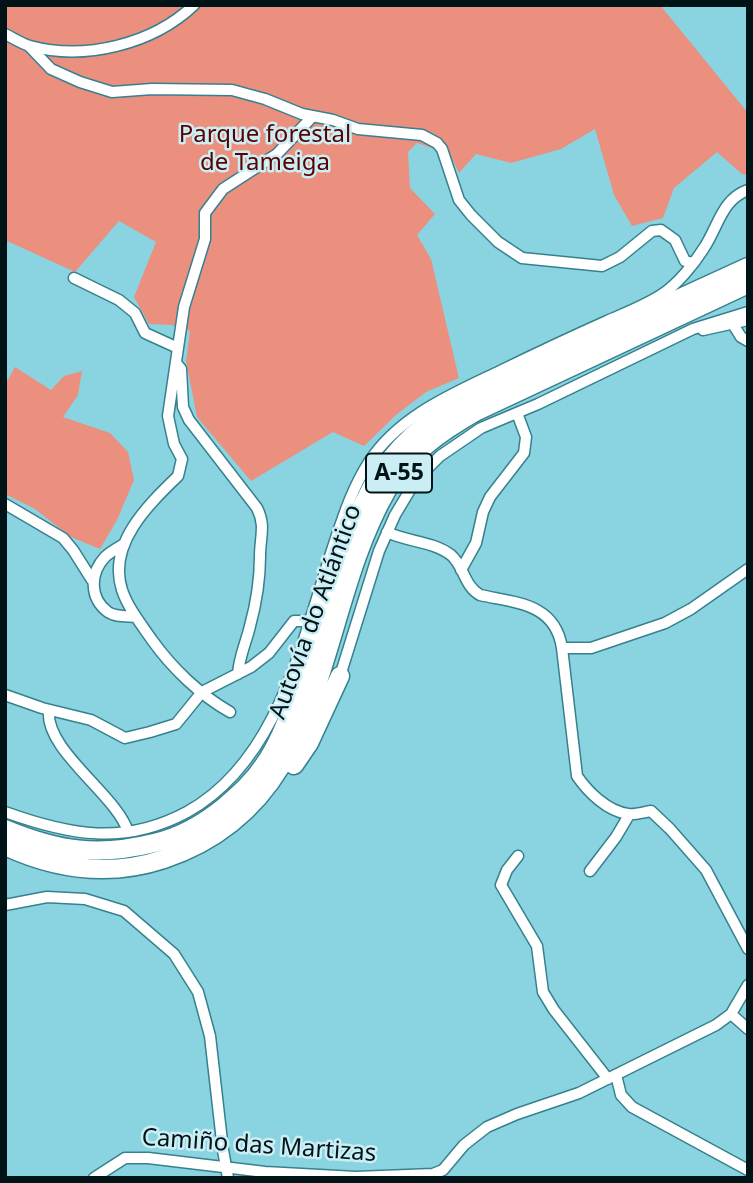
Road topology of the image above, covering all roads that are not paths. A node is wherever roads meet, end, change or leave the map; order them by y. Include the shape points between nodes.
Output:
1 (194, 5) edge
2 (5, 34) edge
3 (29, 46) junction
4 (313, 116) junction
5 (748, 190) edge
6 (682, 256) junction
7 (693, 262) junction
8 (748, 267) edge
9 (74, 278) dead end
10 (674, 284) junction
11 (748, 284) edge
12 (748, 312) edge
13 (621, 315) junction
14 (730, 319) junction
15 (748, 320) edge
16 (592, 339) junction
17 (748, 341) edge
18 (178, 348) junction
19 (176, 362) junction
20 (539, 364) junction
21 (463, 389) junction
22 (517, 413) junction
23 (5, 504) edge
24 (387, 532) junction
25 (125, 544) junction
26 (748, 569) edge
27 (461, 570) junction
28 (92, 580) junction
29 (136, 617) junction
30 (308, 621) junction
31 (562, 649) junction
32 (238, 674) junction
33 (340, 676) joint
34 (202, 692) junction
35 (5, 695) edge
36 (49, 710) junction
37 (230, 712) dead end
38 (5, 812) edge
39 (629, 815) junction
40 (5, 828) edge
41 (226, 828) junction
42 (128, 832) junction
43 (5, 846) edge
44 (518, 856) dead end
45 (590, 871) dead end
46 (5, 905) edge
47 (748, 949) edge
48 (748, 985) edge
49 (731, 1014) junction
50 (748, 1029) edge
51 (612, 1077) junction
52 (748, 1170) edge
53 (227, 1173) edge
54 (94, 1178) edge

1 - 3 street via 177,21 143,38 111,46 73,51
2 - 3 street
3 - 4 street via 51,69 112,92 232,90
4 - 6 street via 358,129 422,135 437,143 460,200 471,215 522,258 603,266 652,230 676,240
4 - 18 street via 277,154 223,189 209,206
5 - 7 street via 729,202
6 - 7 street
6 - 10 street
7 - 10 street
8 - 16 highway, Autovía do Atlántico / A-55
9 - 18 street via 119,300 135,313 145,333
10 - 13 street
11 - 41 highway, Autovía do Atlántico / A-55 via 477,411 440,433 402,468 366,535 292,751 255,802
12 - 14 street
13 - 16 highway
13 - 21 street
14 - 15 street
14 - 17 street
14 - 22 street via 693,328
16 - 20 highway, Autovía do Atlántico / A-55
18 - 19 street
19 - 25 street via 168,416 181,469 142,513
19 - 32 street via 189,420 262,518 261,566
20 - 21 highway
20 - 40 highway, Autovía do Atlántico / A-55 via 442,414 402,446 381,471 353,525 285,727 265,765 243,791 192,830 123,851 76,850
21 - 30 street via 395,431 370,461 349,499
22 - 24 street via 481,428 440,456 416,480
22 - 27 street via 526,437 524,453 490,497 476,543
23 - 28 street via 63,538
24 - 27 street via 436,547 452,556
24 - 33 street
25 - 28 street via 106,555
25 - 29 street via 121,586
26 - 31 street via 665,623 591,648
27 - 31 street via 480,595 537,608 545,614
28 - 29 street via 99,602 109,613
29 - 34 street via 159,650
30 - 32 street via 294,621 269,653
30 - 42 street via 270,723 241,768 195,807 154,827
31 - 39 street via 577,776 588,792
32 - 34 street
33 - 41 highway via 309,743 278,789
34 - 36 street via 176,724 125,738 91,720
34 - 37 street
35 - 36 street
36 - 42 street via 53,732 79,770 121,816
38 - 42 street via 62,830
39 - 45 street
39 - 47 street via 651,811 670,828 706,870
41 - 43 highway, Autovía do Atlántico / A-55 via 183,853 141,867 101,871 68,867
44 - 51 street via 501,886 537,946 543,992
46 - 53 street via 47,897 85,899 124,911 174,954 198,992 210,1036
48 - 49 street, Camiño das Martizas
49 - 50 street
49 - 51 street, Camiño das Martizas
51 - 52 street via 632,1107
51 - 53 street, Camiño das Martizas via 487,1127 443,1170 433,1174
53 - 54 street, Camiño das Martizas via 125,1158

